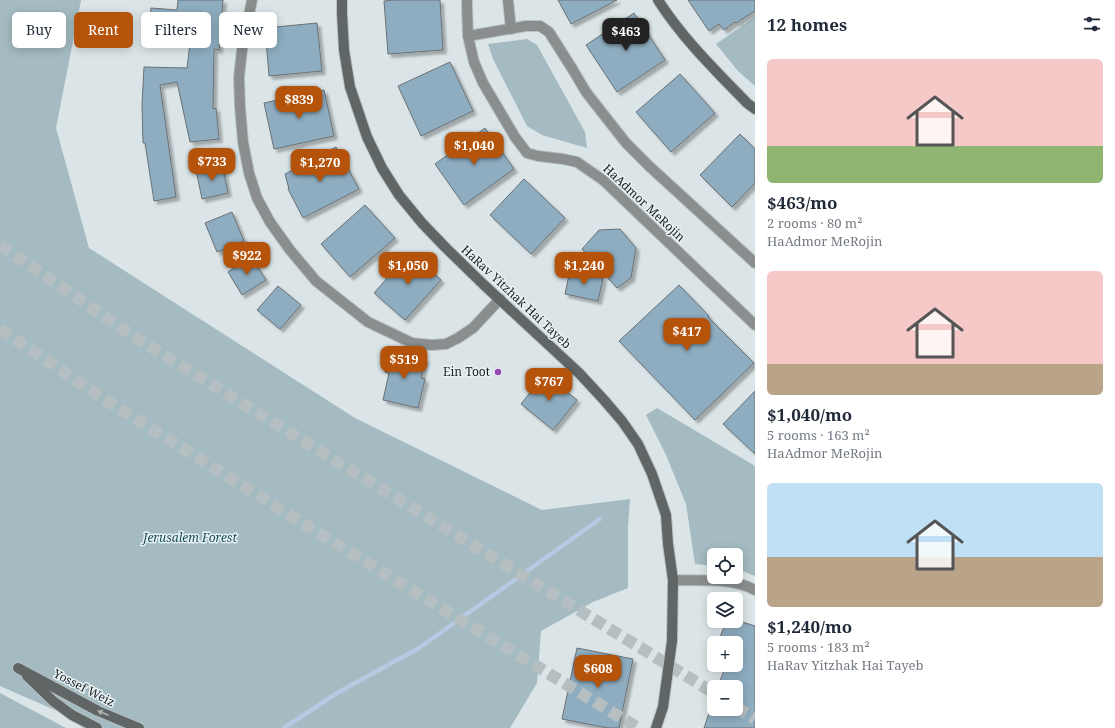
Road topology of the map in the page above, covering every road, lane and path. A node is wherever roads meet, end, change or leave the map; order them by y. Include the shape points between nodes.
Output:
1 (252, 0) edge
2 (342, 0) edge
3 (468, 0) edge
4 (508, 0) edge
5 (658, 0) edge
6 (511, 29) junction
7 (468, 36) junction
8 (755, 109) edge
9 (755, 263) edge
10 (500, 300) junction
11 (755, 325) edge
12 (673, 580) junction
13 (755, 590) edge
14 (97, 728) edge
15 (139, 728) edge
16 (656, 728) edge

1 - 10 street via 239,77 244,142 249,174 257,198 290,250 316,280 368,322 412,343 446,344 472,328
2 - 10 street, HaRav Yitzhak Hai Tayeb via 344,50 350,87 367,137 382,168 399,195 422,223
3 - 7 street, HaAdmor MeRojin
4 - 6 street
5 - 8 street via 691,44
6 - 7 street
6 - 9 street via 540,26 549,32 586,92 626,143
7 - 11 street, HaAdmor MeRojin via 474,62 483,83 527,153 577,162 603,180
10 - 12 street, HaRav Yitzhak Hai Tayeb via 579,373 638,444 652,474 666,515
12 - 13 street via 746,584
12 - 16 street, HaRav Yitzhak Hai Tayeb via 672,641 663,707
15 -> 14 street, Yossef Weiz via 98,711 18,668 53,701

